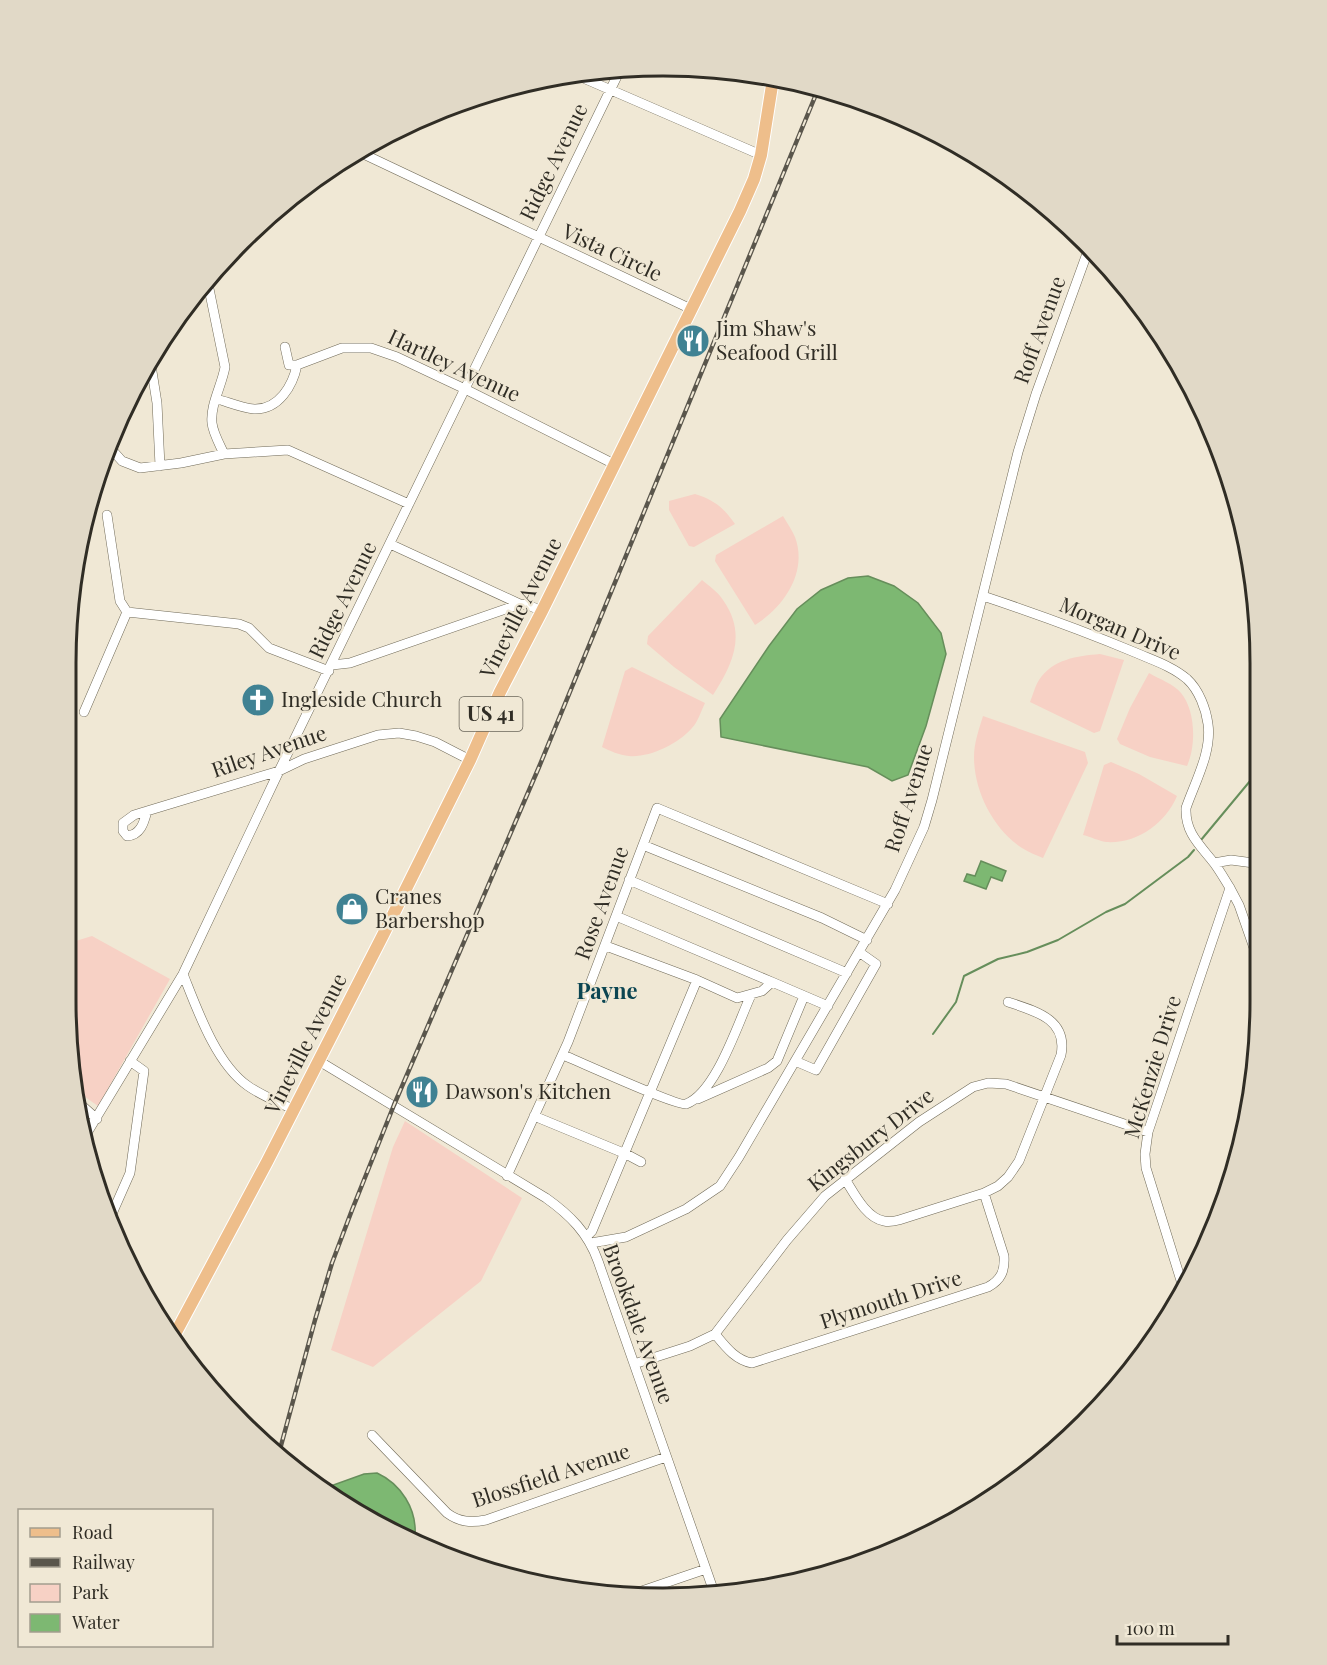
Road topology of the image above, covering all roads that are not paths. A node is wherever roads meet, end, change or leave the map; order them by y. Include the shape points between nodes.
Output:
1 (616, 79) edge
2 (591, 82) edge
3 (772, 87) edge
4 (610, 90) junction
5 (761, 155) junction
6 (368, 156) edge
7 (537, 238) junction
8 (1086, 256) edge
9 (210, 292) edge
10 (691, 309) junction
11 (285, 347) dead end
12 (297, 364) junction
13 (153, 374) edge
14 (465, 389) junction
15 (217, 399) junction
16 (115, 454) edge
17 (224, 454) junction
18 (614, 464) junction
19 (160, 466) junction
20 (409, 504) junction
21 (107, 515) dead end
22 (390, 544) junction
23 (983, 596) junction
24 (520, 604) junction
25 (542, 611) junction
26 (128, 612) junction
27 (330, 668) junction
28 (84, 712) dead end
29 (470, 760) junction
30 (279, 771) junction
31 (147, 811) dead end
32 (643, 845) junction
33 (1214, 863) junction
34 (1250, 863) edge
35 (629, 880) junction
36 (1230, 888) junction
37 (888, 904) junction
38 (616, 916) junction
39 (1250, 936) edge
40 (867, 940) junction
41 (606, 946) junction
42 (860, 952) junction
43 (847, 972) junction
44 (183, 974) junction
45 (697, 980) junction
46 (772, 982) junction
47 (751, 995) junction
48 (804, 996) junction
49 (1008, 1002) dead end
50 (828, 1006) junction
51 (562, 1055) junction
52 (319, 1061) junction
53 (795, 1061) junction
54 (130, 1062) junction
55 (651, 1092) junction
56 (1043, 1097) junction
57 (688, 1104) junction
58 (87, 1110) edge
59 (294, 1110) junction
60 (534, 1116) junction
61 (97, 1119) junction
62 (91, 1128) edge
63 (1148, 1132) junction
64 (626, 1154) junction
65 (641, 1162) dead end
66 (507, 1176) junction
67 (845, 1179) junction
68 (984, 1193) junction
69 (115, 1208) edge
70 (589, 1240) junction
71 (1180, 1279) edge
72 (177, 1331) edge
73 (714, 1334) junction
74 (634, 1364) junction
75 (372, 1435) dead end
76 (666, 1457) junction
77 (706, 1569) junction
78 (712, 1586) edge
79 (651, 1588) edge

1 - 4 street, Ridge Avenue
2 - 4 street
3 - 5 main road, Vineville Avenue / US 41
4 - 5 street
4 - 7 street, Ridge Avenue
5 - 10 main road, Vineville Avenue / US 41 via 750,190
6 - 7 street, Vista Circle
7 - 10 street, Vista Circle
7 - 14 street, Ridge Avenue
8 - 23 street, Roff Avenue via 1018,452
9 - 15 street via 225,367
10 - 18 main road, Vineville Avenue / US 41
11 - 12 street via 289,365
12 - 14 street, Hartley Avenue via 342,348 371,348
12 - 15 street via 289,389 264,408 253,409
13 - 19 street via 158,403
14 - 18 street, Hartley Avenue
14 - 20 street, Ridge Avenue
15 - 17 street via 212,424
16 - 19 street via 134,466
17 - 19 street
17 - 20 street via 288,450
18 - 25 main road, Vineville Avenue / US 41
20 - 22 street, Ridge Avenue
21 - 26 street via 120,601
22 - 24 street
22 - 27 street, Ridge Avenue
23 - 33 street, Morgan Drive via 1078,628 1173,669 1189,681 1204,708 1209,735 1186,816 1190,834
23 - 37 street, Roff Avenue via 932,802
24 - 25 street
24 - 27 street
25 - 29 main road, Vineville Avenue / US 41
26 - 27 street via 239,624 249,628 269,648
26 - 28 street
27 - 30 street, Ridge Avenue
29 - 30 street, Riley Avenue via 422,737 399,733 378,735
29 - 52 main road, Vineville Avenue / US 41
30 - 31 street, Riley Avenue
30 - 44 street, Ridge Avenue
32 - 35 street, Rose Avenue
32 - 37 street, Rose Avenue via 657,808
32 - 40 street
33 - 34 street
33 - 36 street
35 - 38 street, Rose Avenue
35 - 43 street
36 - 39 street
36 - 63 street, McKenzie Drive
37 - 40 street, Roff Avenue
38 - 41 street, Rose Avenue
38 - 46 street
40 - 42 street, Roff Avenue
41 - 45 street
41 - 51 street, Rose Avenue
42 - 43 street, Roff Avenue
42 - 53 street via 876,964 816,1070
43 - 50 street, Roff Avenue
44 - 54 street, Ridge Avenue
44 - 59 street via 230,1069 248,1087
45 - 47 street via 737,998
45 - 55 street
46 - 47 street
46 - 48 street
47 - 57 street via 715,1076
48 - 50 street
48 - 57 street via 777,1060 768,1068
49 - 56 street via 1045,1016 1059,1032 1061,1055
50 - 53 street, Roff Avenue
51 - 55 street
51 - 60 street, Rose Avenue
52 - 59 main road, Vineville Avenue / US 41
52 - 66 street, Brookdale Avenue
53 - 70 street, Roff Avenue via 720,1186 646,1229 626,1237
54 - 61 street, Ridge Avenue
54 - 69 street via 144,1071 130,1173
55 - 57 street
55 - 64 street
56 - 63 street, Kingsbury Drive
56 - 67 street, Kingsbury Drive via 1006,1084 981,1084 926,1117
56 - 68 street via 1015,1168 998,1186
58 - 61 street
59 - 72 main road, Vineville Avenue / US 41
60 - 64 street
60 - 66 street, Rose Avenue
61 - 62 street, Ridge Avenue
63 - 71 street, McKenzie Drive via 1146,1168
64 - 65 street
64 - 70 street
66 - 70 street, Brookdale Avenue via 566,1212
67 - 68 street via 866,1209 886,1221
67 - 73 street, Kingsbury Drive via 812,1208
68 - 73 street, Plymouth Drive via 1005,1267 1000,1278 988,1287 752,1363 733,1354
70 - 74 street, Brookdale Avenue
73 - 74 street, Kingsbury Drive
74 - 76 street, Brookdale Avenue
75 - 76 street, Blossfield Avenue via 447,1513 469,1523
76 - 77 street, Brookdale Avenue
77 - 78 street, Brookdale Avenue
77 - 79 street

